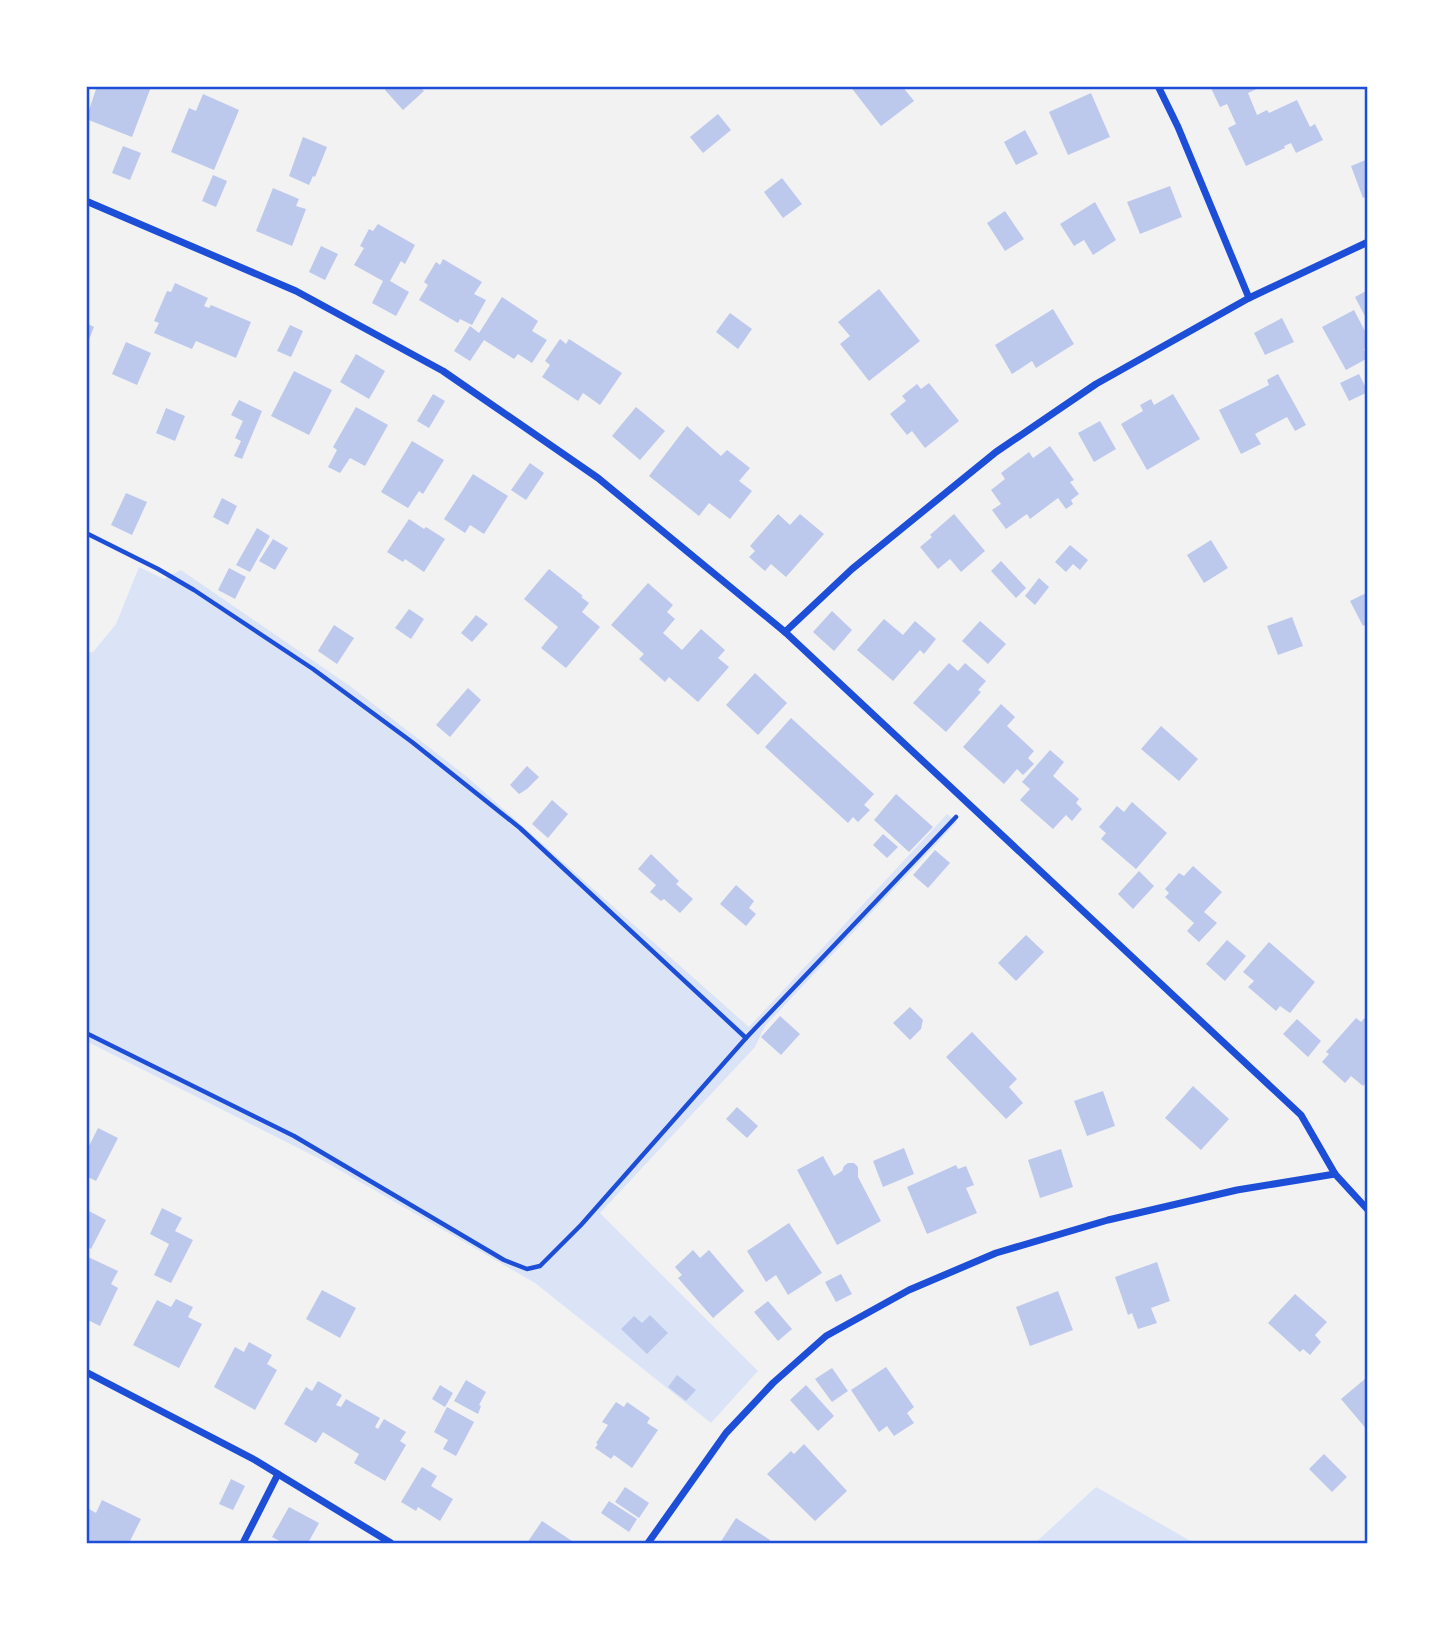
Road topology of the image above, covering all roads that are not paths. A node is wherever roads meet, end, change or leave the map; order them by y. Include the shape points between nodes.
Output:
1 (1158, 86) edge
2 (86, 201) edge
3 (1368, 242) edge
4 (1249, 298) junction
5 (785, 632) junction
6 (1335, 1174) junction
7 (1368, 1210) edge
8 (86, 1372) edge
9 (278, 1474) junction
10 (243, 1543) edge
11 (391, 1543) edge
12 (648, 1543) edge

1 - 4 street
2 - 5 street via 296,291 443,371 598,478
3 - 4 street
4 - 5 street via 1096,384 996,452 871,553
5 - 6 street via 1301,1115
6 - 7 street
6 - 12 street via 1237,1190 1108,1220 996,1253 909,1290 826,1336 774,1382 726,1433
8 - 9 street
9 - 10 street
9 - 11 street

